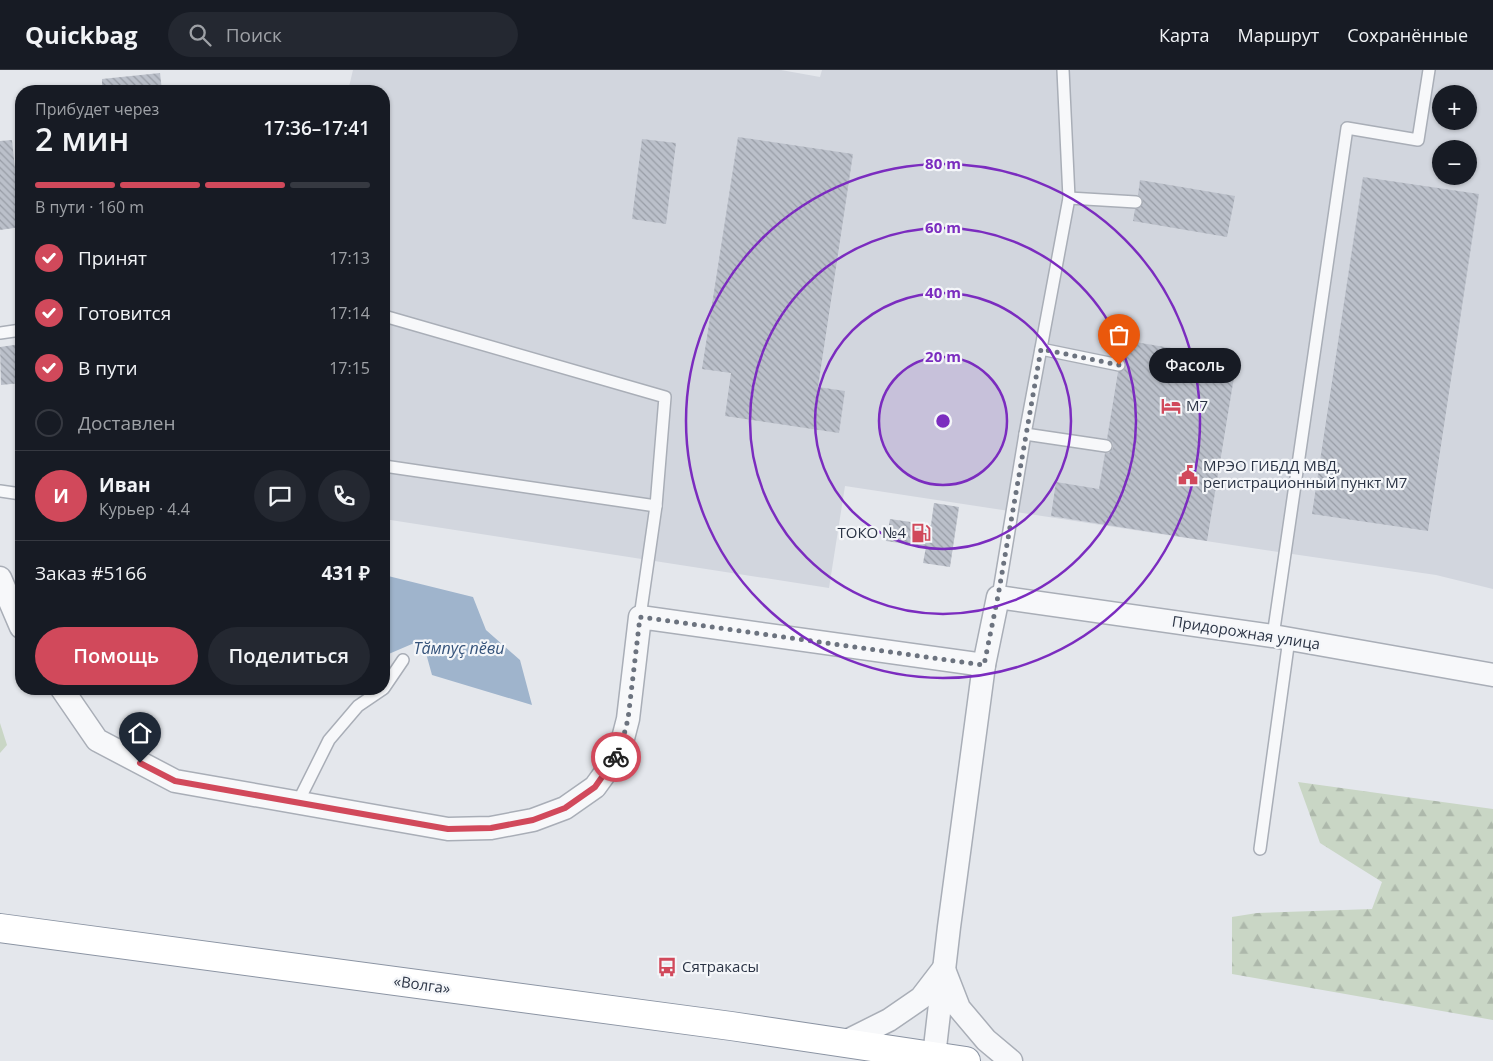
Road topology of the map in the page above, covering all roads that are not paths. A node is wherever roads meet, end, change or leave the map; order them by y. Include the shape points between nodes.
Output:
1 (1063, 70) edge
2 (1429, 70) edge
3 (1069, 198) junction
4 (1136, 202) dead end
5 (390, 318) edge
6 (15, 331) edge
7 (0, 332) edge
8 (1041, 349) junction
9 (1119, 365) dead end
10 (1025, 434) junction
11 (1106, 446) dead end
12 (390, 467) edge
13 (0, 491) edge
14 (15, 493) edge
15 (656, 506) junction
16 (0, 578) edge
17 (998, 596) junction
18 (15, 613) edge
19 (640, 617) junction
20 (1281, 638) junction
21 (403, 660) dead end
22 (984, 665) junction
23 (1493, 675) edge
24 (390, 678) edge
25 (66, 695) edge
26 (373, 695) edge
27 (298, 802) junction
28 (1260, 850) dead end
29 (0, 928) edge
30 (944, 968) junction
31 (843, 1043) junction
32 (934, 1056) junction
33 (966, 1061) edge
34 (1011, 1061) edge

1 - 3 lane
2 - 20 lane via 1418,140 1347,128
3 - 4 lane
3 - 8 lane
5 - 15 lane via 665,397
6 - 7 lane
8 - 9 lane
8 - 10 lane
10 - 11 lane
10 - 17 lane
12 - 15 lane
13 - 14 lane
15 - 19 lane
16 - 18 street
17 - 20 street, Придорожная улица
17 - 22 street
19 - 22 street
19 - 27 street via 628,719 619,754 595,787 565,808 533,820 491,828 448,829
20 - 23 street, Придорожная улица
20 - 28 lane
21 - 24 lane
22 - 30 street
25 - 27 street via 97,740 175,781
26 - 27 lane via 358,706 329,740
29 - 31 highway, «Волга»
30 - 31 street via 920,998 889,1020
30 - 32 street
30 - 34 street via 959,1008 986,1040
31 - 32 highway, «Волга»
32 - 33 highway, «Волга»

